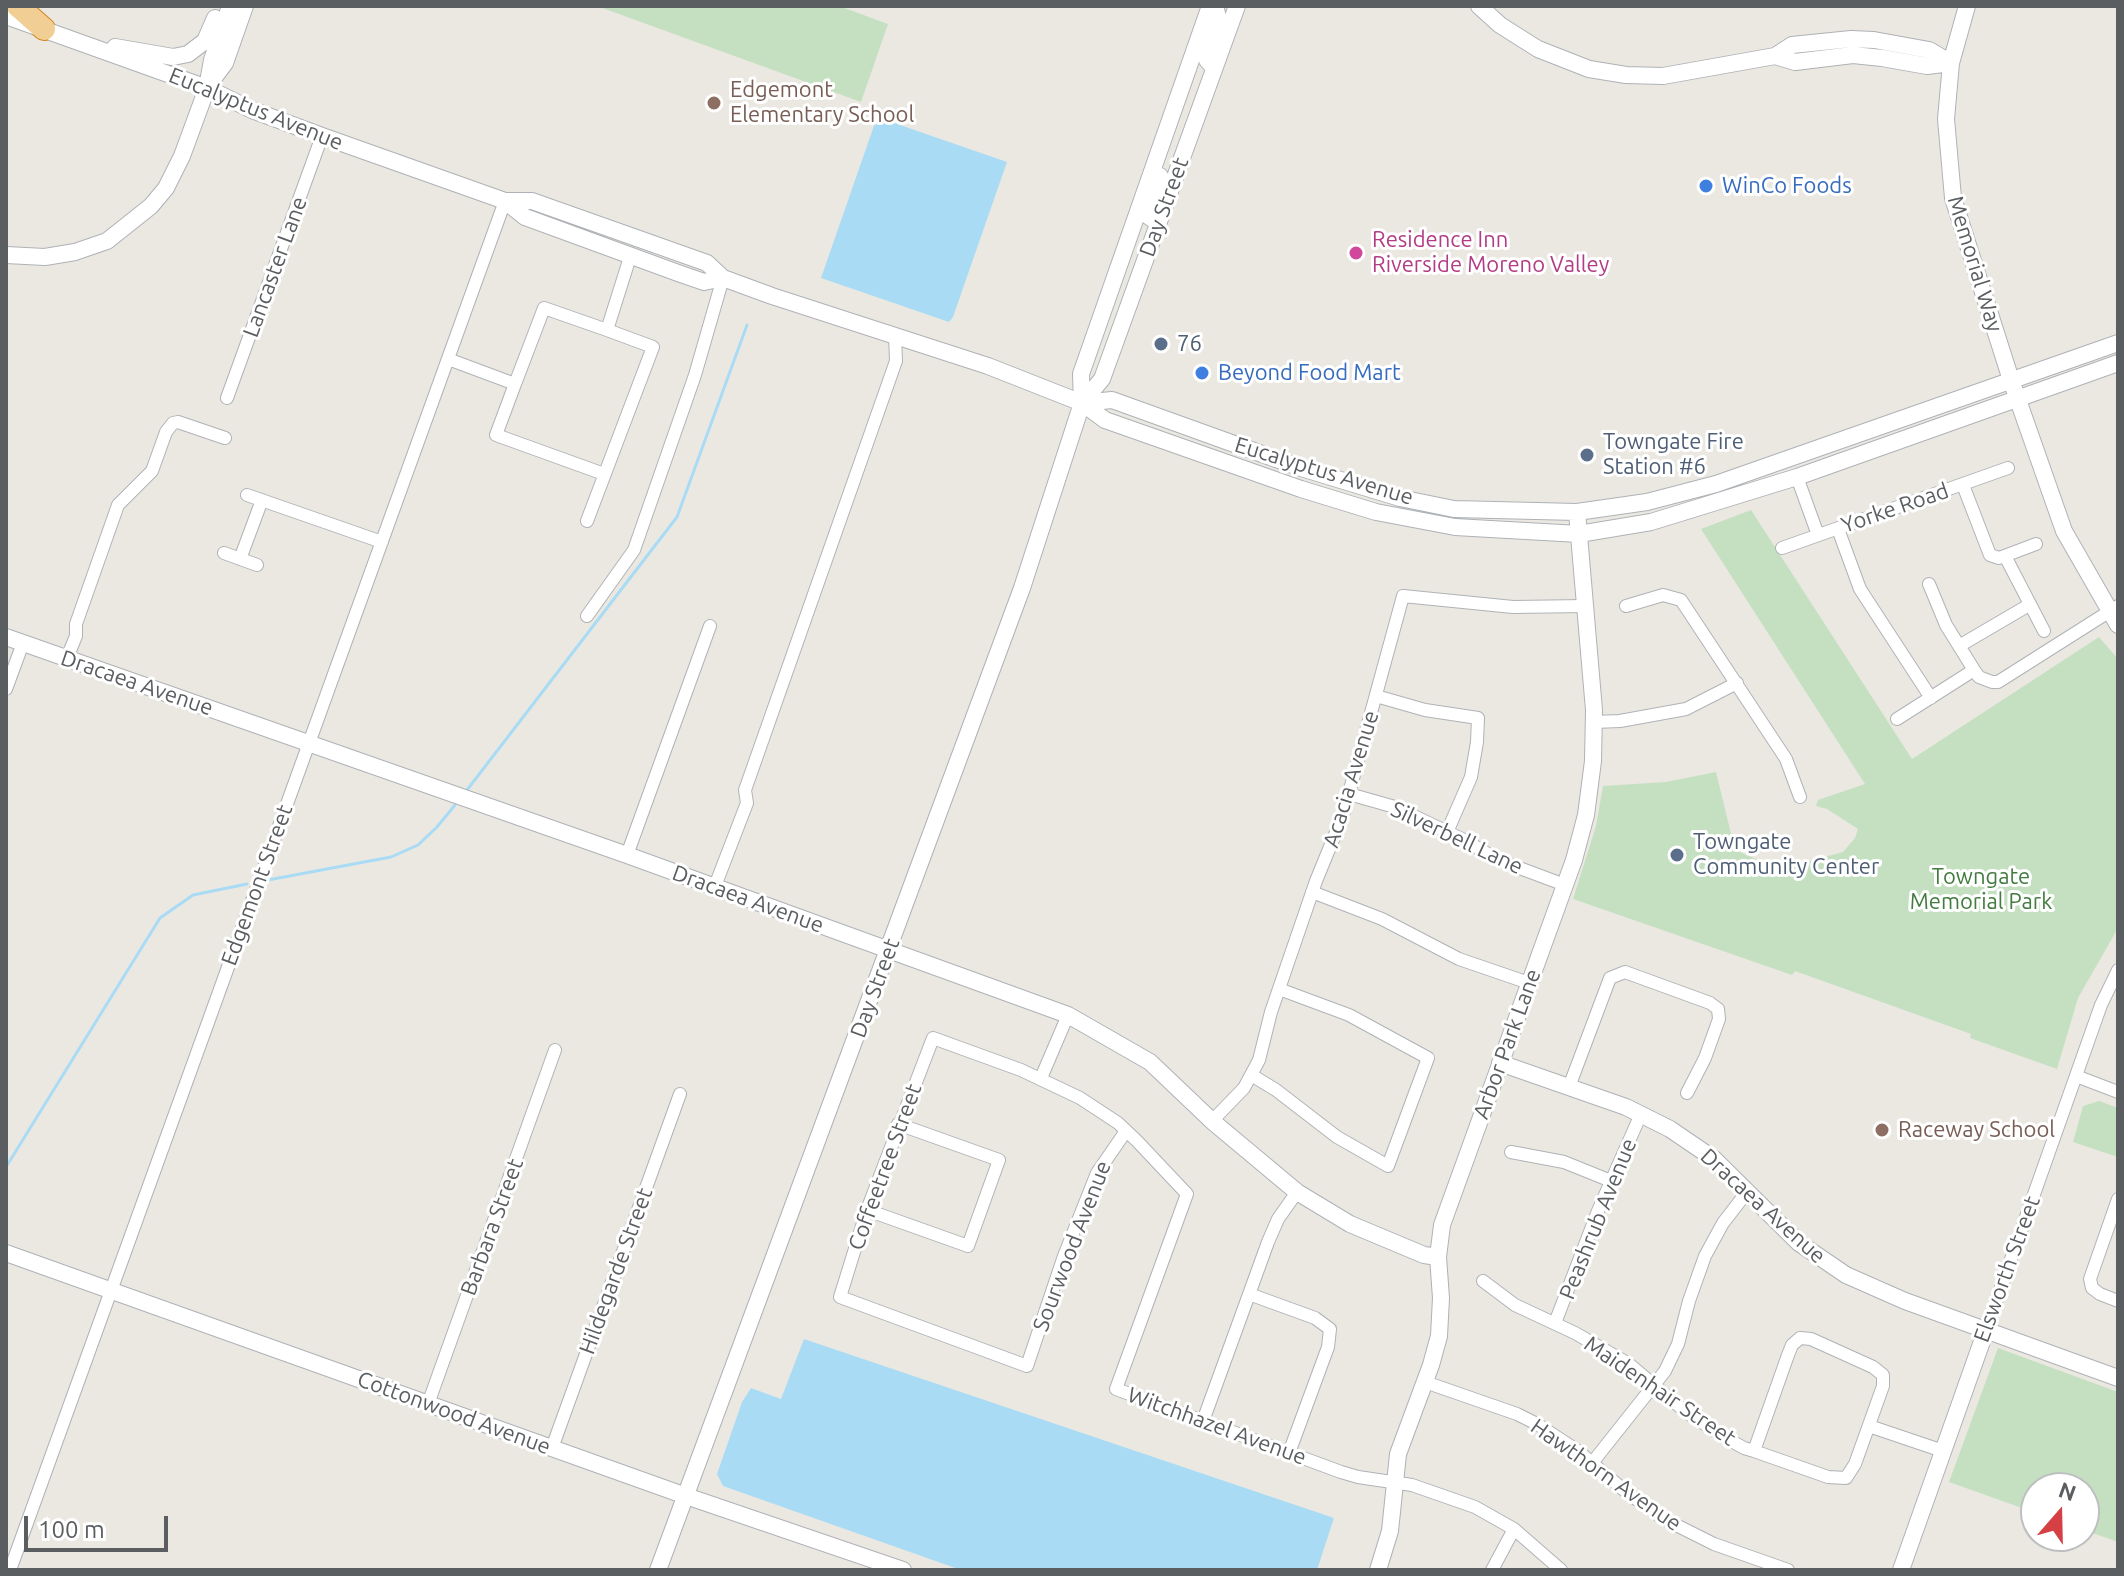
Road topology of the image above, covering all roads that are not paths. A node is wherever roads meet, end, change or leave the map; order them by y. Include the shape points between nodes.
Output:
1 (18, 6) edge
2 (219, 6) edge
3 (230, 6) edge
4 (245, 6) edge
5 (1212, 6) edge
6 (1237, 6) edge
7 (1479, 6) edge
8 (1967, 6) edge
9 (6, 16) edge
10 (44, 29) junction
11 (70, 39) junction
12 (1951, 63) junction
13 (1213, 67) junction
14 (207, 88) junction
15 (322, 136) junction
16 (1162, 146) junction
17 (505, 201) junction
18 (1158, 223) junction
19 (1130, 233) junction
20 (631, 254) junction
21 (6, 255) edge
22 (723, 278) junction
23 (1131, 298) junction
24 (607, 330) junction
25 (895, 336) junction
26 (2118, 343) edge
27 (448, 359) junction
28 (2118, 363) edge
29 (2011, 380) junction
30 (515, 384) junction
31 (227, 398) dead end
32 (2018, 399) junction
33 (1082, 403) junction
34 (225, 438) dead end
35 (1843, 440) junction
36 (1169, 442) junction
37 (1268, 456) junction
38 (1796, 456) junction
39 (2008, 468) dead end
40 (604, 474) junction
41 (1797, 477) junction
42 (1275, 480) junction
43 (1963, 485) junction
44 (1375, 492) junction
45 (247, 495) dead end
46 (262, 500) junction
47 (1709, 505) junction
48 (1577, 512) junction
49 (587, 521) dead end
50 (1838, 529) junction
51 (1579, 534) junction
52 (1818, 535) junction
53 (382, 542) junction
54 (2036, 544) dead end
55 (1782, 548) dead end
56 (224, 553) dead end
57 (2005, 556) junction
58 (240, 559) junction
59 (257, 565) dead end
60 (1929, 584) dead end
61 (2029, 605) junction
62 (1586, 606) junction
63 (1626, 606) dead end
64 (2115, 614) edge
65 (587, 616) dead end
66 (710, 626) dead end
67 (2044, 631) dead end
68 (6, 637) edge
69 (23, 643) junction
70 (1959, 646) junction
71 (67, 658) junction
72 (1974, 670) junction
73 (1737, 683) junction
74 (6, 689) edge
75 (1376, 696) junction
76 (1931, 698) junction
77 (1897, 719) dead end
78 (1594, 722) junction
79 (309, 743) junction
80 (1349, 794) junction
81 (1800, 797) dead end
82 (1447, 832) junction
83 (627, 855) junction
84 (1565, 885) junction
85 (715, 886) junction
86 (1312, 892) junction
87 (889, 949) junction
88 (2118, 970) edge
89 (1529, 983) junction
90 (1279, 989) junction
91 (1068, 1015) junction
92 (933, 1038) joint
93 (555, 1050) dead end
94 (1500, 1063) junction
95 (1253, 1076) junction
96 (2076, 1076) junction
97 (1041, 1078) junction
98 (1569, 1087) junction
99 (2118, 1092) edge
100 (1687, 1093) dead end
101 (680, 1094) dead end
102 (1641, 1114) junction
103 (1212, 1121) junction
104 (898, 1124) junction
105 (1126, 1131) junction
106 (1511, 1152) dead end
107 (1611, 1181) junction
108 (1297, 1192) junction
109 (1747, 1192) junction
110 (2118, 1199) edge
111 (867, 1210) junction
112 (6, 1253) edge
113 (1438, 1257) junction
114 (1483, 1281) dead end
115 (110, 1290) junction
116 (1249, 1294) junction
117 (840, 1297) joint
118 (2118, 1301) edge
119 (1555, 1323) junction
120 (1986, 1330) junction
121 (2118, 1378) edge
122 (1425, 1382) junction
123 (1655, 1385) junction
124 (428, 1404) junction
125 (1203, 1421) junction
126 (1869, 1426) junction
127 (552, 1448) junction
128 (1754, 1451) junction
129 (1943, 1451) junction
130 (1289, 1453) junction
131 (1592, 1463) junction
132 (1394, 1483) junction
133 (686, 1496) junction
134 (1514, 1529) junction
135 (10, 1570) edge
136 (658, 1570) edge
137 (903, 1570) edge
138 (1378, 1570) edge
139 (1492, 1570) edge
140 (1561, 1570) edge
141 (1788, 1570) edge
142 (1901, 1570) edge

1 - 10 highway
2 - 11 main road via 205,41 182,56
3 - 14 main road
4 - 14 main road via 225,63
5 - 13 main road via 1218,17 1207,60
5 - 16 main road, Day Street
6 - 13 main road, Day Street
7 - 12 main road via 1523,41 1589,69 1626,75 1663,76 1775,56 1792,45 1862,40 1929,50
8 - 12 main road, Memorial Way
9 - 10 main road, Eucalyptus Avenue
10 - 11 main road, Eucalyptus Avenue
11 - 14 main road, Eucalyptus Avenue
12 - 29 main road, Memorial Way via 1946,119 1953,198
13 - 18 main road, Day Street
14 - 15 main road, Eucalyptus Avenue
14 - 21 main road via 170,180 135,222 107,241 75,252
15 - 17 main road, Eucalyptus Avenue
15 - 31 street, Lancaster Lane
16 - 18 main road via 1160,178 1148,216
16 - 19 main road, Day Street
17 - 20 main road, Eucalyptus Avenue via 525,217
17 - 22 main road, Eucalyptus Avenue via 532,201 707,263
17 - 27 street, Edgemont Street
18 - 23 main road, Day Street
19 - 23 main road via 1139,242 1128,273
19 - 33 main road, Day Street via 1081,374
20 - 22 main road, Eucalyptus Avenue via 704,282
20 - 24 street
22 - 25 main road, Eucalyptus Avenue
22 - 65 street via 634,550
23 - 33 main road, Day Street via 1102,379
24 - 30 street via 544,308
24 - 40 street via 653,347
25 - 33 main road, Eucalyptus Avenue
25 - 85 street via 896,361
26 - 29 main road, Eucalyptus Avenue
27 - 30 street
27 - 53 street, Edgemont Street
28 - 32 main road, Eucalyptus Avenue
29 - 32 main road
29 - 35 main road, Eucalyptus Avenue
30 - 40 street via 496,435
32 - 41 main road, Eucalyptus Avenue
32 - 64 main road via 2064,531
33 - 36 main road, Eucalyptus Avenue via 1105,420
33 - 37 main road, Eucalyptus Avenue via 1112,400
33 - 87 main road, Day Street via 1022,588
34 - 71 street via 178,422 166,432 152,471 118,505
35 - 38 main road, Eucalyptus Avenue
35 - 41 main road via 1842,448 1801,463
36 - 37 main road via 1209,446 1255,462
36 - 42 main road, Eucalyptus Avenue
37 - 44 main road, Eucalyptus Avenue
38 - 47 main road via 1784,468 1719,494
38 - 48 main road, Eucalyptus Avenue via 1647,502
39 - 43 street, Yorke Road
40 - 49 street
41 - 47 main road, Eucalyptus Avenue
41 - 52 street
42 - 44 main road via 1299,476 1344,492
42 - 51 main road, Eucalyptus Avenue via 1366,509 1455,527
43 - 50 street, Yorke Road
43 - 57 street via 1990,555
44 - 48 main road, Eucalyptus Avenue via 1454,509
45 - 46 street
46 - 53 street
46 - 58 street
47 - 51 main road, Eucalyptus Avenue
48 - 51 main road, Arbor Park Lane
50 - 52 street, Yorke Road
50 - 76 street via 1860,589
51 - 62 main road, Arbor Park Lane
52 - 55 street, Yorke Road
53 - 79 street, Edgemont Street
54 - 57 street
56 - 58 street
57 - 61 street
58 - 59 street
60 - 70 street
61 - 67 street
61 - 70 street
62 - 75 street, Acacia Avenue via 1513,607 1403,596
62 - 78 main road, Arbor Park Lane
63 - 73 street via 1663,595 1681,600
64 - 72 street via 1998,682 1985,680
66 - 83 street
68 - 69 main road, Dracaea Avenue
69 - 71 main road, Dracaea Avenue
69 - 74 street
70 - 72 street
71 - 79 main road, Dracaea Avenue
72 - 76 street
73 - 78 street via 1686,709
73 - 81 street via 1786,759
75 - 80 street, Acacia Avenue
75 - 82 street via 1478,718 1471,777
76 - 77 street
78 - 84 main road, Arbor Park Lane via 1586,815
79 - 83 main road, Dracaea Avenue
79 - 115 street, Edgemont Street
80 - 82 street, Silverbell Lane via 1395,807
80 - 86 street, Acacia Avenue
82 - 84 street, Silverbell Lane via 1498,860
83 - 85 main road, Dracaea Avenue
84 - 89 main road, Arbor Park Lane
85 - 87 main road, Dracaea Avenue
86 - 89 street via 1382,919 1459,959
86 - 90 street, Acacia Avenue
87 - 91 main road, Dracaea Avenue
87 - 133 main road, Day Street
88 - 96 street, Elsworth Street
89 - 94 main road, Arbor Park Lane
90 - 95 street, Acacia Avenue
90 - 95 street via 1349,1015 1428,1058 1388,1166 1337,1137
91 - 97 street
91 - 103 main road, Dracaea Avenue via 1150,1062
92 - 97 street, Witchhazel Avenue
92 - 104 street, Coffeetree Street
93 - 124 street, Barbara Street
94 - 98 main road, Dracaea Avenue
94 - 113 main road, Arbor Park Lane via 1448,1206
95 - 103 street, Acacia Avenue
96 - 99 street
96 - 120 street, Elsworth Street
97 - 105 street, Witchhazel Avenue
98 - 100 street via 1610,978 1625,972 1718,1009 1705,1058
98 - 102 main road, Dracaea Avenue
101 - 127 street, Hildegarde Street
102 - 107 street, Peashrub Avenue
102 - 109 main road, Dracaea Avenue via 1695,1145
103 - 108 main road, Dracaea Avenue
104 - 111 street, Coffeetree Street
104 - 111 street via 999,1160 968,1246
105 - 117 street, Sourwood Avenue via 1097,1173 1027,1366
105 - 125 street, Witchhazel Avenue via 1187,1194 1116,1389
106 - 107 street via 1564,1162
107 - 119 street, Peashrub Avenue
108 - 113 main road, Dracaea Avenue via 1350,1224
108 - 116 street via 1273,1230
109 - 120 main road, Dracaea Avenue via 1799,1243 1846,1275
109 - 123 street via 1705,1256 1678,1344
110 - 118 street via 2090,1279 2092,1288
111 - 117 street, Coffeetree Street
112 - 115 main road, Cottonwood Avenue
113 - 122 main road, Arbor Park Lane via 1441,1318
114 - 119 street, Maidenhair Street via 1515,1305
115 - 124 main road, Cottonwood Avenue
115 - 135 street, Edgemont Street
116 - 125 street
116 - 130 street via 1315,1318 1330,1329
119 - 123 street, Maidenhair Street via 1602,1347
120 - 121 main road, Dracaea Avenue
120 - 129 main road, Elsworth Street
122 - 131 street, Hawthorn Avenue via 1537,1424
122 - 132 main road, Arbor Park Lane via 1398,1454
123 - 128 street, Maidenhair Street via 1708,1427
123 - 131 street
124 - 127 main road, Cottonwood Avenue
125 - 130 street, Witchhazel Avenue
126 - 128 street, Maidenhair Street via 1846,1478 1828,1477
126 - 128 street via 1883,1375 1800,1338 1788,1355
126 - 129 street
127 - 133 main road, Cottonwood Avenue
129 - 142 main road, Elsworth Street
130 - 132 street, Witchhazel Avenue via 1358,1477
131 - 141 street, Hawthorn Avenue via 1664,1519 1714,1544
132 - 134 street, Witchhazel Avenue via 1475,1507
132 - 138 main road, Arbor Park Lane via 1390,1531
133 - 136 main road, Day Street
133 - 137 main road, Cottonwood Avenue
134 - 139 street
134 - 140 street, Witchhazel Avenue

